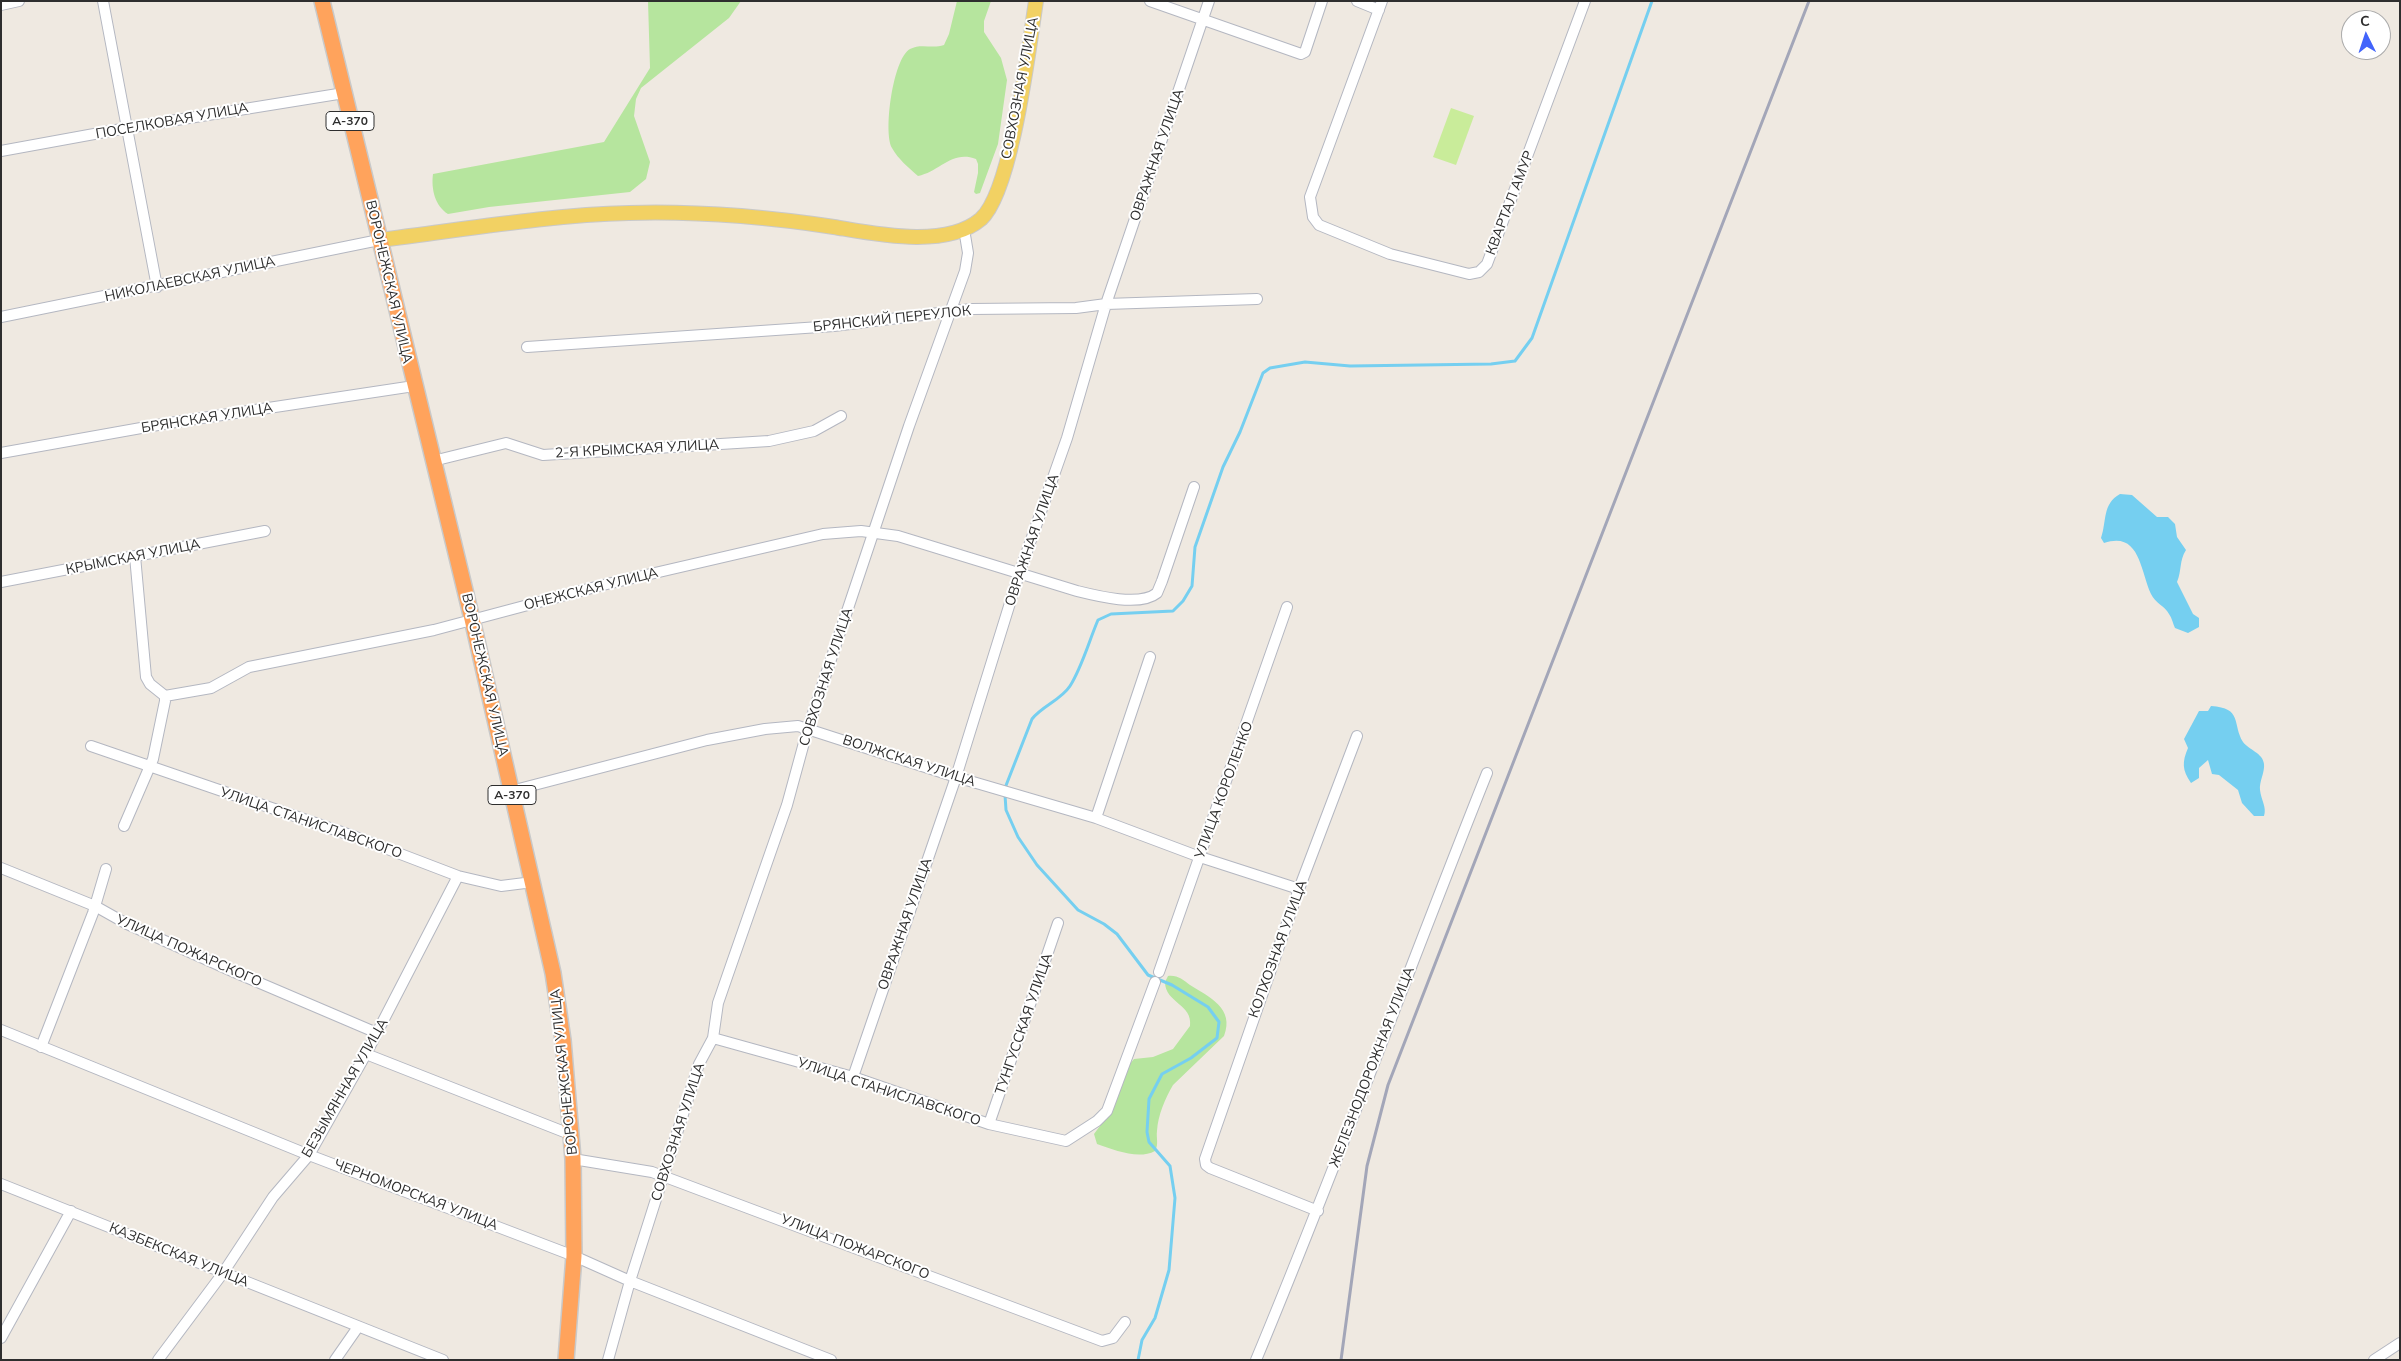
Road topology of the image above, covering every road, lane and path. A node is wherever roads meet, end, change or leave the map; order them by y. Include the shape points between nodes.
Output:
1 (19, 1) edge
2 (103, 1) edge
3 (322, 1) edge
4 (1036, 1) edge
5 (1150, 1) edge
6 (1209, 1) edge
7 (1322, 1) edge
8 (1358, 1) edge
9 (1585, 1) edge
10 (1, 4) edge
11 (1381, 5) edge
12 (1203, 20) junction
13 (344, 93) junction
14 (127, 128) junction
15 (1, 151) edge
16 (964, 229) junction
17 (379, 240) junction
18 (156, 287) junction
19 (1256, 299) dead end
20 (1106, 304) junction
21 (950, 311) junction
22 (1, 317) edge
23 (527, 348) dead end
24 (414, 386) junction
25 (841, 416) dead end
26 (1, 452) edge
27 (433, 461) junction
28 (1194, 487) dead end
29 (265, 531) dead end
30 (874, 532) junction
31 (135, 556) junction
32 (1019, 574) junction
33 (1, 582) edge
34 (1287, 608) dead end
35 (472, 619) junction
36 (1150, 657) dead end
37 (165, 696) junction
38 (808, 728) junction
39 (1357, 736) dead end
40 (91, 746) dead end
41 (150, 767) junction
42 (1486, 773) dead end
43 (956, 778) junction
44 (511, 791) junction
45 (1096, 818) junction
46 (124, 826) dead end
47 (1200, 856) junction
48 (1, 868) edge
49 (106, 869) dead end
50 (458, 876) junction
51 (533, 882) junction
52 (1299, 889) junction
53 (94, 906) junction
54 (1058, 923) dead end
55 (1, 1030) edge
56 (377, 1033) junction
57 (713, 1038) junction
58 (41, 1047) junction
59 (366, 1054) junction
60 (853, 1077) junction
61 (989, 1124) junction
62 (572, 1135) junction
63 (1066, 1141) joint
64 (309, 1155) junction
65 (573, 1159) junction
66 (663, 1176) junction
67 (1, 1184) edge
68 (71, 1211) junction
69 (1318, 1211) junction
70 (574, 1256) junction
71 (223, 1273) junction
72 (630, 1282) junction
73 (1125, 1322) dead end
74 (358, 1327) junction
75 (1, 1338) edge
76 (2400, 1343) edge
77 (159, 1359) edge
78 (335, 1360) edge
79 (443, 1360) edge
80 (566, 1360) edge
81 (608, 1360) edge
82 (831, 1360) edge
83 (1256, 1360) edge
84 (2374, 1360) edge

1 - 10 street
2 - 14 street
3 - 13 highway, ВОРОНЕЖСКАЯ УЛИЦА / А-370
4 - 16 main road, СОВХОЗНАЯ УЛИЦА via 1012,143 991,206 983,217
5 - 12 street
6 - 12 street, ОВРАЖНАЯ УЛИЦА
7 - 12 street via 1305,52 1301,54
8 - 11 street
9 - 11 street, КВАРТАЛ АМУР via 1486,264 1474,274 1390,254 1319,225 1313,217 1310,198
12 - 20 street, ОВРАЖНАЯ УЛИЦА
13 - 14 street, ПОСЕЛКОВАЯ УЛИЦА
13 - 17 highway, ВОРОНЕЖСКАЯ УЛИЦА / А-370
14 - 15 street, ПОСЕЛКОВАЯ УЛИЦА
14 - 18 street
16 - 17 main road via 924,236 715,214 630,213 564,217
16 - 21 street, СОВХОЗНАЯ УЛИЦА via 968,253 965,272
17 - 18 street, НИКОЛАЕВСКАЯ УЛИЦА
17 - 24 highway, ВОРОНЕЖСКАЯ УЛИЦА / А-370
18 - 22 street, НИКОЛАЕВСКАЯ УЛИЦА
19 - 20 street, БРЯНСКИЙ ПЕРЕУЛОК
20 - 21 street, БРЯНСКИЙ ПЕРЕУЛОК via 1076,308
20 - 32 street, ОВРАЖНАЯ УЛИЦА via 1067,438
21 - 23 street, БРЯНСКИЙ ПЕРЕУЛОК via 834,326
21 - 30 street, СОВХОЗНАЯ УЛИЦА
24 - 26 street, БРЯНСКАЯ УЛИЦА
24 - 27 highway, ВОРОНЕЖСКАЯ УЛИЦА / А-370
25 - 27 street, 2-Я КРЫМСКАЯ УЛИЦА via 814,431 769,441 543,455 506,444
27 - 35 highway, ВОРОНЕЖСКАЯ УЛИЦА / А-370
28 - 32 street via 1162,581 1152,597 1142,600 1099,596
29 - 31 street, КРЫМСКАЯ УЛИЦА
30 - 32 street, ОНЕЖСКАЯ УЛИЦА via 898,536
30 - 35 street, ОНЕЖСКАЯ УЛИЦА via 823,534
30 - 38 street, СОВХОЗНАЯ УЛИЦА
31 - 33 street, КРЫМСКАЯ УЛИЦА
31 - 37 street via 146,677
32 - 43 street, ОВРАЖНАЯ УЛИЦА
34 - 47 street, УЛИЦА КОРОЛЕНКО
35 - 37 street, ОНЕЖСКАЯ УЛИЦА via 401,637 249,667 211,688
35 - 44 highway, ВОРОНЕЖСКАЯ УЛИЦА / А-370
36 - 45 street
37 - 41 street
38 - 43 street, ВОЛЖСКАЯ УЛИЦА
38 - 44 street, ВОЛЖСКАЯ УЛИЦА via 784,726 707,740
38 - 57 street, СОВХОЗНАЯ УЛИЦА via 787,805 721,995
39 - 52 street, КОЛХОЗНАЯ УЛИЦА
40 - 41 street, УЛИЦА СТАНИСЛАВСКОГО
41 - 46 street
41 - 50 street, УЛИЦА СТАНИСЛАВСКОГО via 356,837
42 - 69 street, ЖЕЛЕЗНОДОРОЖНАЯ УЛИЦА
43 - 45 street, ВОЛЖСКАЯ УЛИЦА
43 - 60 street, ОВРАЖНАЯ УЛИЦА
44 - 51 highway, ВОРОНЕЖСКАЯ УЛИЦА / А-370
45 - 47 street, ВОЛЖСКАЯ УЛИЦА
47 - 52 street, ВОЛЖСКАЯ УЛИЦА
47 - 63 street, УЛИЦА КОРОЛЕНКО via 1107,1111
48 - 53 street, УЛИЦА ПОЖАРСКОГО
49 - 53 street
50 - 51 street, УЛИЦА СТАНИСЛАВСКОГО via 501,886
50 - 56 street, БЕЗЫМЯННАЯ УЛИЦА
51 - 62 highway, ВОРОНЕЖСКАЯ УЛИЦА / А-370 via 558,1005
52 - 69 street, КОЛХОЗНАЯ УЛИЦА via 1206,1152 1206,1165
53 - 56 street, УЛИЦА ПОЖАРСКОГО via 127,924
53 - 58 street
54 - 61 street, ТУНГУССКАЯ УЛИЦА
55 - 58 street, ЧЕРНОМОРСКАЯ УЛИЦА
56 - 59 street, БЕЗЫМЯННАЯ УЛИЦА
57 - 60 street, УЛИЦА СТАНИСЛАВСКОГО
57 - 66 street, СОВХОЗНАЯ УЛИЦА via 699,1064
58 - 64 street, ЧЕРНОМОРСКАЯ УЛИЦА
59 - 62 street
59 - 64 street, БЕЗЫМЯННАЯ УЛИЦА
60 - 61 street, УЛИЦА СТАНИСЛАВСКОГО
61 - 63 street, УЛИЦА СТАНИСЛАВСКОГО
62 - 65 highway, ВОРОНЕЖСКАЯ УЛИЦА / А-370
64 - 70 street, ЧЕРНОМОРСКАЯ УЛИЦА
64 - 71 street, БЕЗЫМЯННАЯ УЛИЦА via 273,1197
65 - 66 street, УЛИЦА ПОЖАРСКОГО via 630,1167
65 - 70 highway, ВОРОНЕЖСКАЯ УЛИЦА / А-370
66 - 72 street, СОВХОЗНАЯ УЛИЦА
66 - 73 street, УЛИЦА ПОЖАРСКОГО via 1102,1340 1113,1338
67 - 68 street, КАЗБЕКСКАЯ УЛИЦА
68 - 71 street, КАЗБЕКСКАЯ УЛИЦА
68 - 75 street
69 - 83 street, ЖЕЛЕЗНОДОРОЖНАЯ УЛИЦА
70 - 72 street, ЧЕРНОМОРСКАЯ УЛИЦА
70 - 80 highway, ВОРОНЕЖСКАЯ УЛИЦА / А-370
71 - 74 street, КАЗБЕКСКАЯ УЛИЦА
71 - 77 street, БЕЗЫМЯННАЯ УЛИЦА
72 - 81 street, СОВХОЗНАЯ УЛИЦА
72 - 82 street, ЧЕРНОМОРСКАЯ УЛИЦА
74 - 78 street
74 - 79 street, КАЗБЕКСКАЯ УЛИЦА
76 - 84 street

